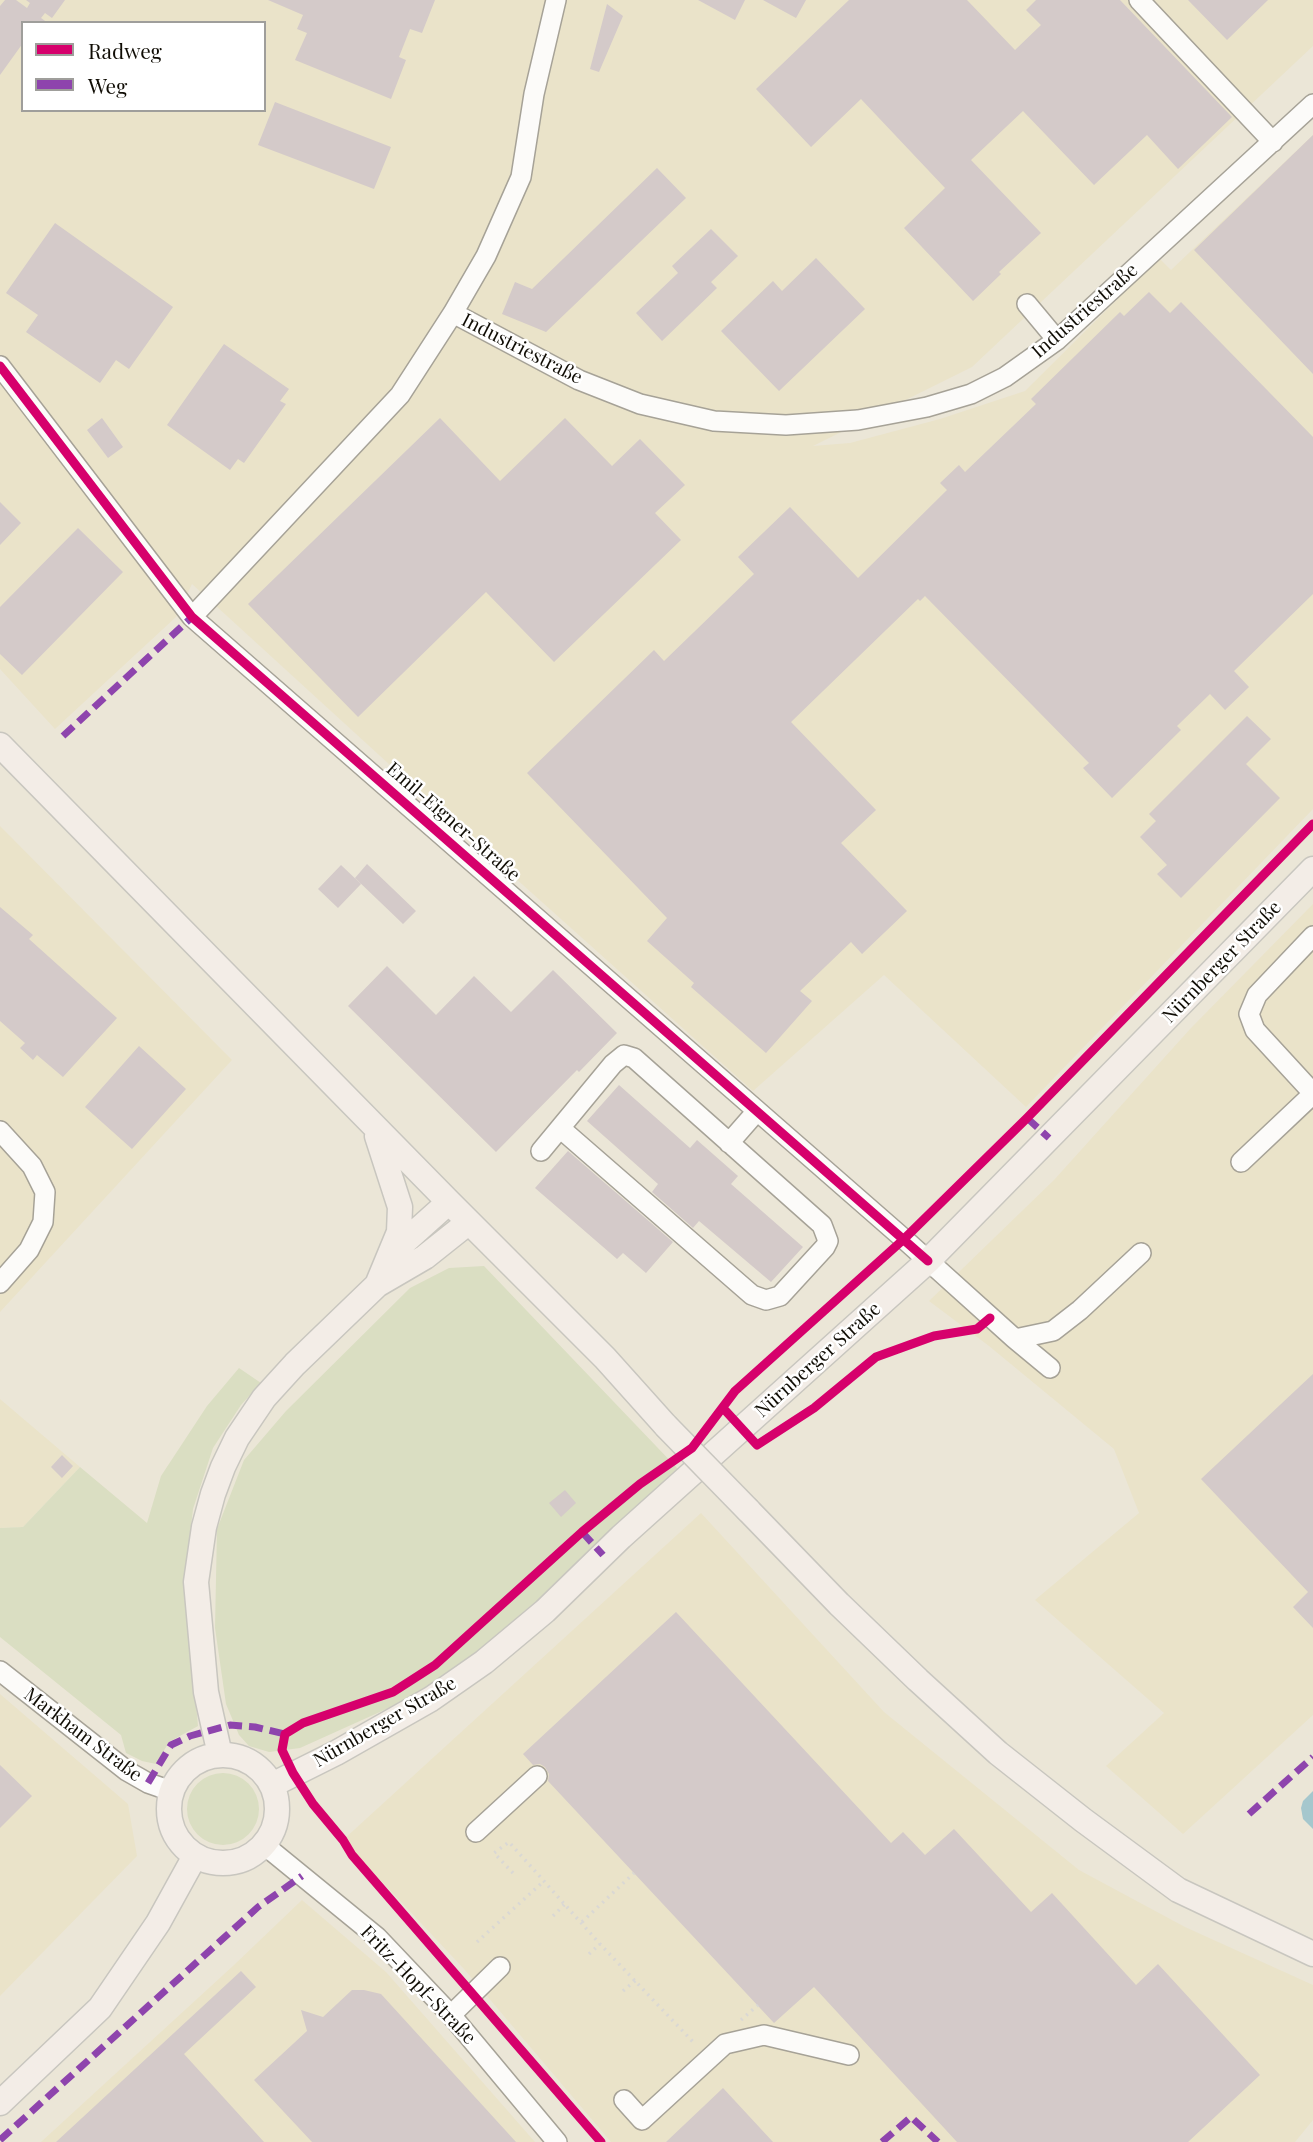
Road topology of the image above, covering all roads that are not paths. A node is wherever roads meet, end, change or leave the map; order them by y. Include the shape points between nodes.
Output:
1 (556, 0) edge
2 (1139, 0) edge
3 (1313, 104) edge
4 (1273, 142) junction
5 (1027, 304) dead end
6 (453, 313) junction
7 (1057, 340) junction
8 (0, 366) edge
9 (192, 617) junction
10 (0, 745) edge
11 (1313, 869) edge
12 (1313, 936) edge
13 (1313, 1094) edge
14 (757, 1111) junction
15 (373, 1125) junction
16 (560, 1128) junction
17 (0, 1131) edge
18 (729, 1143) junction
19 (541, 1151) dead end
20 (1241, 1162) dead end
21 (449, 1202) junction
22 (469, 1222) junction
23 (1141, 1253) dead end
24 (391, 1255) junction
25 (928, 1261) junction
26 (0, 1283) edge
27 (377, 1285) junction
28 (1015, 1339) junction
29 (1050, 1368) dead end
30 (0, 1671) edge
31 (220, 1755) junction
32 (537, 1776) dead end
33 (272, 1785) junction
34 (171, 1791) junction
35 (477, 1832) dead end
36 (264, 1844) junction
37 (195, 1856) junction
38 (1313, 1954) edge
39 (500, 1967) dead end
40 (451, 2015) junction
41 (849, 2055) dead end
42 (624, 2101) dead end
43 (0, 2103) edge
44 (557, 2142) edge

1 - 6 street, Industriestraße via 521,177 486,256
2 - 4 street
3 - 4 street, Industriestraße
4 - 7 street, Industriestraße
5 - 7 street
6 - 7 street, Industriestraße via 579,380 640,404 714,421 786,425 858,421 971,394 1005,377
6 - 9 street, Industriestraße via 400,395
8 - 9 street, Emil-Eigner-Straße
9 - 14 street, Emil-Eigner-Straße
10 - 15 main road
11 - 25 main road, Nürnberger Straße
12 - 13 street via 1257,995 1250,1014 1255,1030
13 - 20 street
14 - 18 street
14 - 25 street, Emil-Eigner-Straße
15 - 21 main road
15 - 24 main road via 400,1208
16 - 18 street via 624,1055 634,1058
16 - 18 street via 752,1295 766,1300 780,1296 825,1247 826,1232
16 - 19 street
17 - 26 street via 32,1166 45,1192 43,1222 29,1250
21 - 22 main road
21 - 24 main road
22 - 27 main road via 425,1257
22 - 38 main road, bridge via 839,1604 998,1753 1178,1890
23 - 28 street via 1053,1331
24 - 27 main road
25 - 28 street, Emil-Eigner-Straße
25 - 33 main road, Nürnberger Straße via 484,1662 431,1699
27 - 31 main road via 264,1398 237,1438 213,1494 196,1583 206,1692
28 - 29 street, Emil-Eigner-Straße
30 - 34 street, Markham Straße via 127,1771
31 - 33 main road via 250,1762
31 - 34 main road via 190,1766
32 - 35 street
33 - 36 main road via 276,1816
34 - 37 main road via 172,1828
36 - 37 main road via 231,1862
36 - 40 street, Fritz-Hopf-Straße via 377,1937
37 - 43 main road via 158,1923 100,2008
39 - 40 street
40 - 44 street, Fritz-Hopf-Straße
41 - 42 street via 764,2035 725,2044 642,2120

